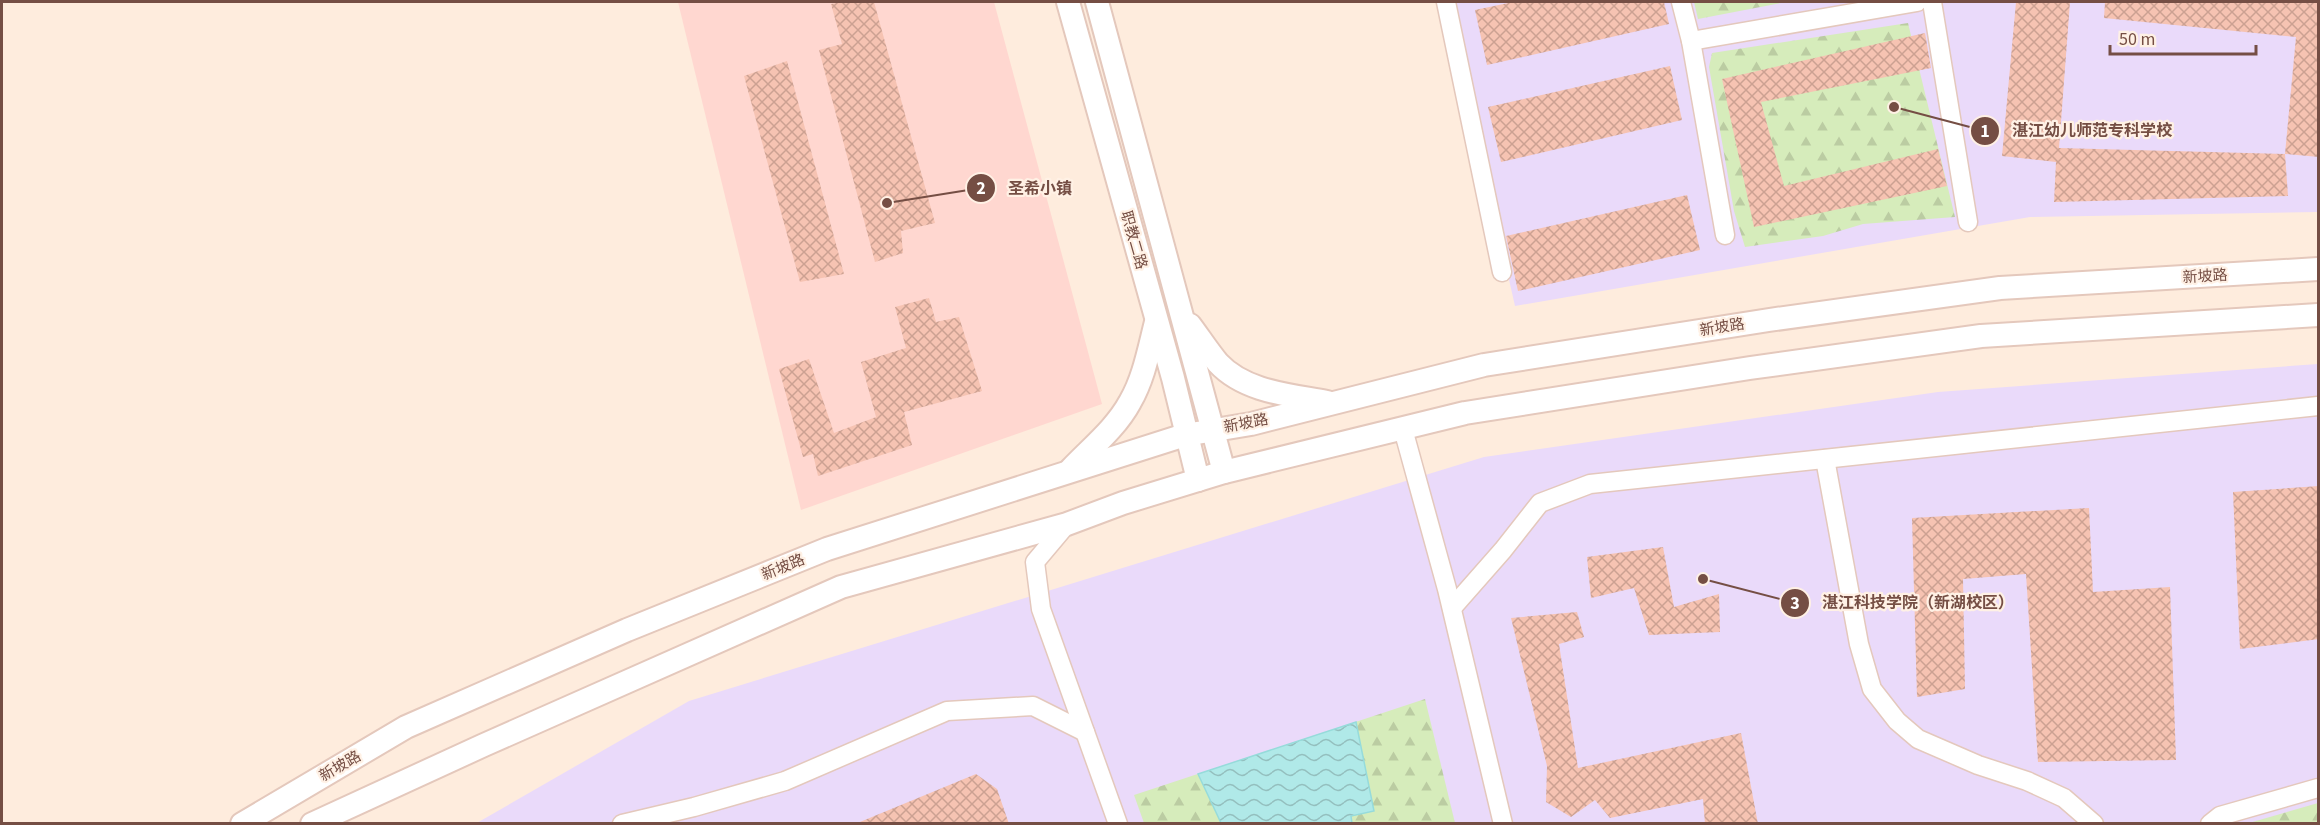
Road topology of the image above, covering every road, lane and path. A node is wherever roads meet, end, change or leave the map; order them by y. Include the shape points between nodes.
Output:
1 (1068, 2) edge
2 (1097, 2) edge
3 (1446, 2) edge
4 (1681, 2) edge
5 (1917, 2) edge
6 (1932, 2) edge
7 (1691, 41) junction
8 (1968, 222) dead end
9 (1725, 235) dead end
10 (2319, 269) edge
11 (1502, 272) dead end
12 (1182, 314) junction
13 (2319, 315) edge
14 (1156, 320) junction
15 (1334, 403) junction
16 (2319, 406) edge
17 (1403, 429) junction
18 (1213, 430) junction
19 (1185, 435) junction
20 (1825, 459) junction
21 (1068, 472) junction
22 (1224, 472) junction
23 (1198, 480) junction
24 (1067, 524) junction
25 (1452, 608) junction
26 (1085, 732) junction
27 (2319, 788) edge
28 (242, 824) edge
29 (312, 824) edge
30 (622, 824) edge
31 (1118, 824) edge
32 (1503, 824) edge
33 (2094, 824) edge
34 (2210, 824) edge

1 - 14 street, 职教二路
2 - 12 street, 职教二路
3 - 11 street
4 - 7 street
5 - 7 street
6 - 8 street
7 - 9 street
10 - 15 street, 新坡路 via 1988,290 1484,365
12 - 15 street via 1219,364 1241,379 1263,390
12 - 18 street, 职教二路
13 - 17 street via 1981,336 1465,413
14 - 19 street, 职教二路
14 - 21 street via 1140,382 1130,403
15 - 18 street, 新坡路
16 - 20 street
17 - 22 street
17 - 25 street
18 - 19 street, 新坡路
18 - 22 street, 职教二路
19 - 21 street, 新坡路
19 - 23 street, 职教二路
20 - 25 street via 1590,484 1540,503
20 - 33 street via 1859,644 1872,689 1897,722 1918,738 2064,798
21 - 28 street, 新坡路 via 827,549 627,630 406,727
22 - 23 street
23 - 24 street
24 - 26 street via 1035,562 1041,609
24 - 29 street via 841,587
25 - 32 street
26 - 30 street via 1033,706 947,711 785,781
26 - 31 street
27 - 34 street via 2220,816

